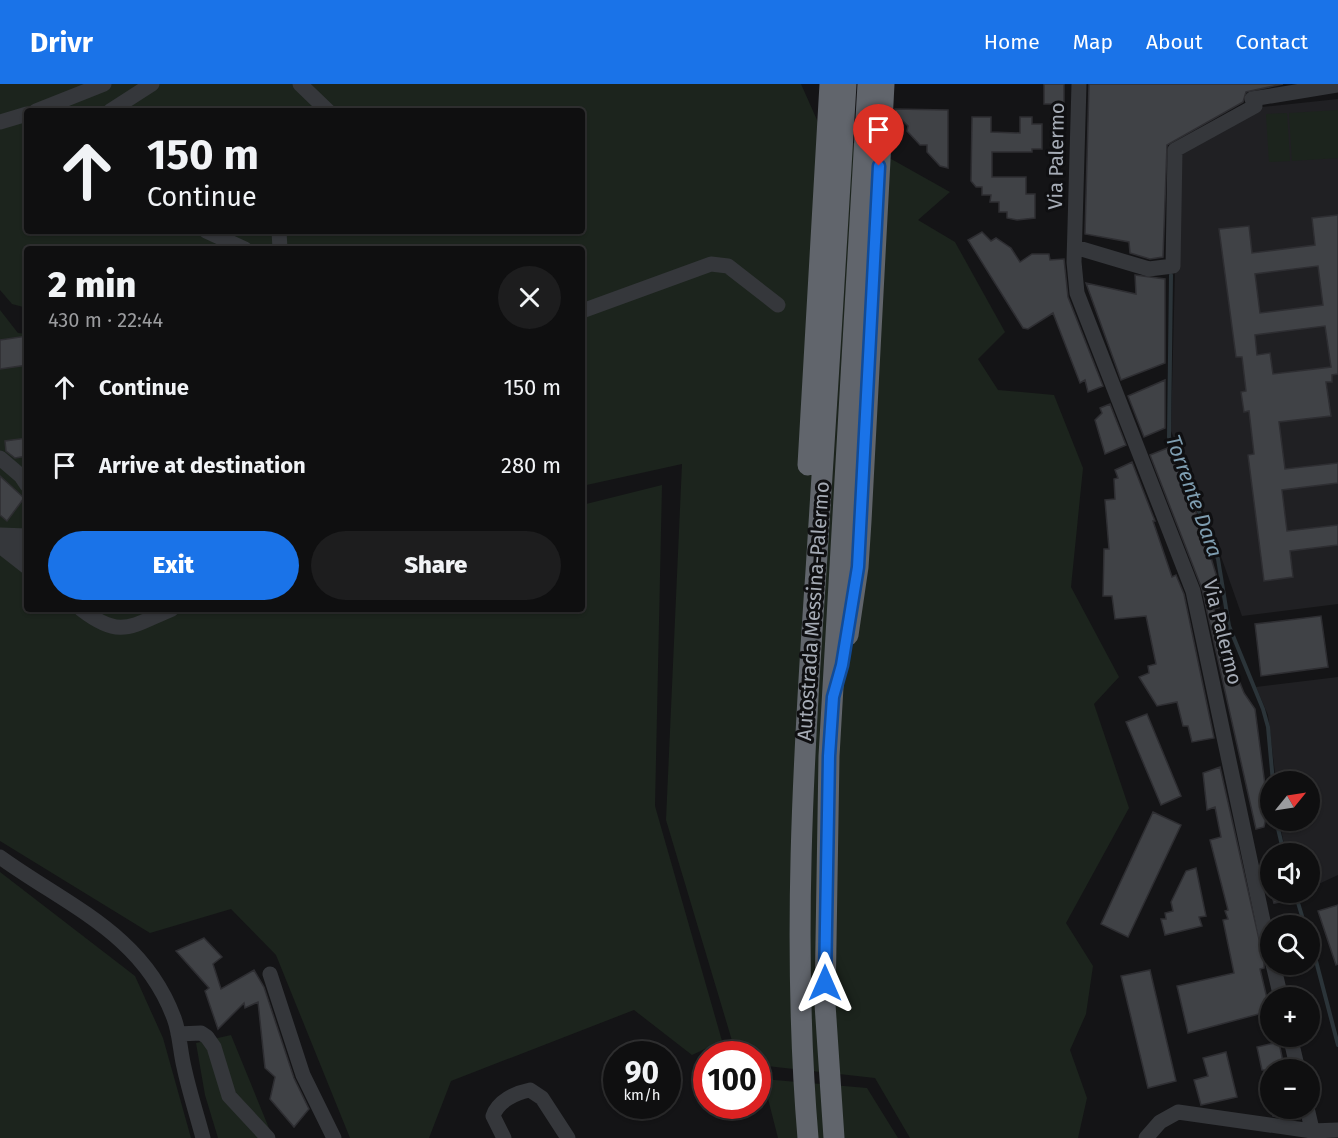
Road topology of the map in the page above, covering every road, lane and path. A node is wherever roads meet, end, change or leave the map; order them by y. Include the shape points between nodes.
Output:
1 (104, 84) edge
2 (152, 84) edge
3 (300, 84) edge
4 (830, 84) edge
5 (846, 84) edge
6 (868, 84) edge
7 (884, 84) edge
8 (1079, 84) edge
9 (1338, 85) edge
10 (44, 108) edge
11 (115, 108) edge
12 (325, 108) edge
13 (24, 115) edge
14 (0, 122) edge
15 (212, 234) edge
16 (238, 246) edge
17 (1075, 247) junction
18 (778, 304) dead end
19 (585, 310) edge
20 (0, 458) edge
21 (24, 482) edge
22 (0, 535) edge
23 (24, 536) edge
24 (0, 546) edge
25 (24, 547) edge
26 (24, 565) edge
27 (85, 612) edge
28 (164, 612) edge
29 (807, 696) junction
30 (833, 697) junction
31 (0, 857) edge
32 (0, 865) edge
33 (1262, 915) edge
34 (270, 974) dead end
35 (178, 1034) junction
36 (1309, 1119) edge
37 (1338, 1130) edge
38 (1313, 1135) edge
39 (197, 1138) edge
40 (203, 1138) edge
41 (268, 1138) edge
42 (334, 1138) edge
43 (504, 1138) edge
44 (568, 1138) edge
45 (808, 1138) edge
46 (834, 1138) edge
47 (1146, 1138) edge

1 - 10 street
2 - 11 street
3 - 12 street
4 - 29 highway via 799,621
5 - 29 highway, Autostrada Messina-Palermo
6 - 30 highway, Autostrada Messina-Palermo
7 - 30 highway via 854,599
8 - 17 street, Via Palermo
9 - 17 street via 1252,99 1255,106 1175,150 1173,266 1149,269
13 - 14 street
15 - 16 street
17 - 33 street, Via Palermo via 1077,292 1193,591
18 - 19 street via 728,266 711,264
20 - 21 street
22 - 23 street
24 - 25 street
24 - 26 street
27 - 28 street via 99,623 120,629
29 - 45 highway, Autostrada Messina-Palermo via 800,895
30 - 46 highway, Autostrada Messina-Palermo via 825,1004
31 - 35 street via 102,924 133,951 164,995
32 - 39 street via 98,929 140,968 171,1025
34 - 42 street via 303,1075
35 - 40 street
35 - 41 street via 201,1033 207,1037 214,1047 229,1096
36 - 38 street
37 - 38 street
38 - 47 street via 1178,1112 1160,1122
43 - 44 street via 493,1116 496,1108 530,1090 542,1098

